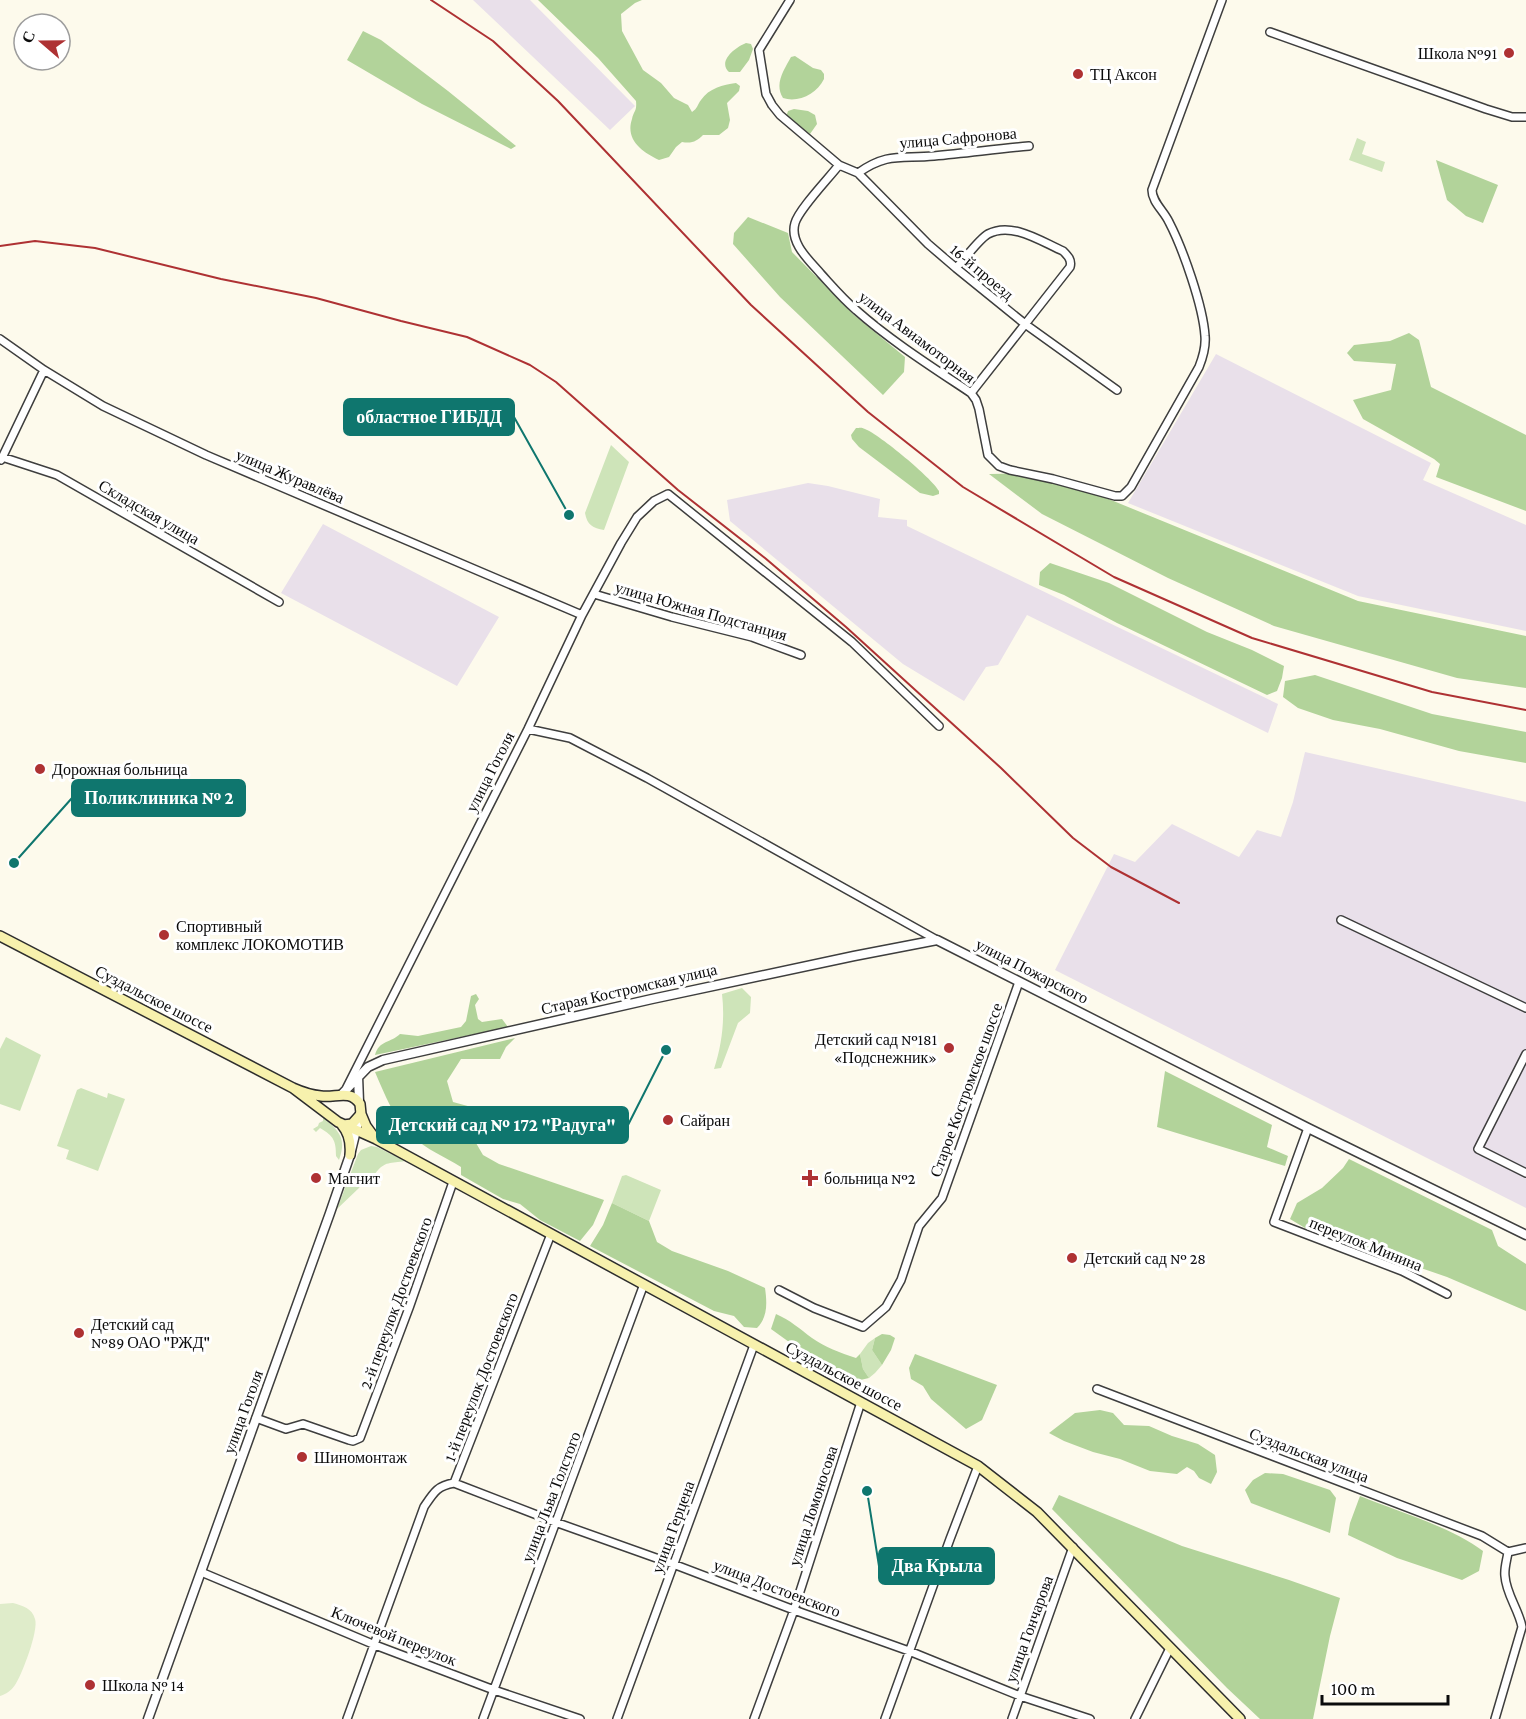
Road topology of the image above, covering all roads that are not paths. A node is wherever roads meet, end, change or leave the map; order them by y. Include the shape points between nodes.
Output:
1 (790, 0) edge
2 (1222, 0) edge
3 (1270, 32) dead end
4 (1526, 117) edge
5 (1029, 146) dead end
6 (839, 165) junction
7 (858, 173) junction
8 (956, 268) junction
9 (1025, 324) junction
10 (0, 339) edge
11 (44, 370) junction
12 (1117, 390) dead end
13 (971, 393) junction
14 (1, 459) edge
15 (594, 594) junction
16 (279, 602) dead end
17 (582, 615) junction
18 (801, 655) dead end
19 (939, 726) dead end
20 (528, 729) junction
21 (1341, 920) dead end
22 (0, 936) edge
23 (937, 940) junction
24 (1019, 982) junction
25 (1526, 1008) edge
26 (1526, 1054) edge
27 (359, 1062) junction
28 (358, 1076) junction
29 (293, 1088) junction
30 (341, 1095) junction
31 (359, 1102) junction
32 (361, 1114) junction
33 (340, 1123) junction
34 (1308, 1128) junction
35 (356, 1130) junction
36 (375, 1139) junction
37 (350, 1155) junction
38 (1526, 1173) edge
39 (453, 1182) junction
40 (551, 1234) junction
41 (1526, 1235) edge
42 (644, 1284) junction
43 (779, 1290) dead end
44 (1447, 1294) dead end
45 (754, 1345) junction
46 (1097, 1389) dead end
47 (861, 1402) junction
48 (256, 1418) junction
49 (978, 1466) junction
50 (454, 1483) junction
51 (555, 1522) junction
52 (1073, 1547) junction
53 (1526, 1548) edge
54 (1508, 1552) junction
55 (673, 1564) junction
56 (201, 1572) junction
57 (794, 1610) junction
58 (1524, 1628) edge
59 (375, 1645) junction
60 (1170, 1648) junction
61 (909, 1651) junction
62 (494, 1690) junction
63 (1020, 1695) junction
64 (148, 1719) edge
65 (347, 1719) edge
66 (483, 1719) edge
67 (580, 1719) edge
68 (617, 1719) edge
69 (754, 1719) edge
70 (885, 1719) edge
71 (1012, 1719) edge
72 (1090, 1719) edge
73 (1135, 1719) edge
74 (1240, 1719) edge
75 (1496, 1719) edge

1 - 6 street, 16-й проезд via 759,50 766,94 780,115
2 - 13 street, улица Авиамоторная via 1152,190 1177,238 1192,281 1203,321 1204,354 1131,487 1122,496 1115,496 999,466 988,455 980,409
3 - 4 street via 1477,106 1512,117
5 - 7 street, улица Сафронова via 894,157
6 - 7 street, 16-й проезд
6 - 13 street, улица Авиамоторная via 795,223 800,249 855,310
7 - 8 street, 16-й проезд
8 - 9 street, 16-й проезд
8 - 9 street via 994,232 1013,230 1063,251 1070,257 1071,267
9 - 12 street, 16-й проезд
9 - 13 street
10 - 11 street, улица Журавлёва
11 - 14 street
11 - 17 street, улица Журавлёва via 103,406 206,455
14 - 16 street, Складская улица via 57,476
15 - 17 street, улица Гоголя
15 - 18 street, улица Южная Подстанция via 752,637
15 - 19 street, улица Гоголя via 637,517 668,494 852,642
17 - 20 street, улица Гоголя
20 - 23 street, улица Пожарского via 580,743
20 - 27 street, улица Гоголя
21 - 25 street
22 - 29 main road, Суздальское шоссе
23 - 24 street, улица Пожарского
23 - 28 street, Старая Костромская улица via 384,1060
24 - 34 street, улица Пожарского
24 - 43 street, Старое Костромское шоссе via 942,1198 919,1226 901,1280 886,1307 863,1327
26 - 38 street via 1478,1149
27 - 28 street, улица Гоголя
27 - 30 street, улица Гоголя
28 - 30 street, Старая Костромская улица
28 - 31 street, улица Гоголя
29 - 30 main road, Суздальское шоссе via 317,1096
29 - 33 main road, Суздальское шоссе
30 - 31 main road via 352,1096
30 - 33 main road via 331,1107
31 - 32 main road
32 - 33 main road via 352,1124
32 - 35 street, улица Гоголя
32 - 36 main road, Суздальское шоссе
33 - 35 main road, Суздальское шоссе
33 - 37 main road via 347,1131
34 - 41 street, улица Пожарского
34 - 44 street, переулок Минина via 1274,1222 1402,1271
35 - 36 main road, Суздальское шоссе
35 - 37 street, улица Гоголя
36 - 37 street via 360,1142
36 - 39 main road, Суздальское шоссе
37 - 48 street, улица Гоголя
39 - 40 main road, Суздальское шоссе
39 - 48 street, 2-й переулок Достоевского via 363,1434 357,1440 349,1440 303,1424 286,1429
40 - 42 main road, Суздальское шоссе
40 - 50 street, 1-й переулок Достоевского
42 - 45 main road, Суздальское шоссе
42 - 51 street, улица Льва Толстого
45 - 47 main road, Суздальское шоссе
45 - 55 street, улица Герцена
46 - 54 street, Суздальская улица via 1482,1536
47 - 49 main road, Суздальское шоссе
47 - 57 street, улица Ломоносова
48 - 56 street, улица Гоголя
49 - 52 main road, Суздальское шоссе via 1037,1512
49 - 61 street
50 - 51 street, улица Достоевского
50 - 59 street, 1-й переулок Достоевского via 434,1492 424,1507
51 - 55 street, улица Достоевского
51 - 62 street, улица Льва Толстого
52 - 60 main road, Суздальское шоссе
52 - 63 street, улица Гончарова
53 - 54 street
54 - 58 street via 1504,1577
55 - 57 street, улица Достоевского
55 - 68 street, улица Герцена
56 - 59 street, Ключевой переулок
56 - 64 street, улица Гоголя
57 - 61 street, улица Достоевского
57 - 69 street, улица Ломоносова
58 - 75 street
59 - 62 street, Ключевой переулок
59 - 65 street, 1-й переулок Достоевского
60 - 73 street
60 - 74 main road, Суздальское шоссе
61 - 63 street, улица Достоевского
61 - 70 street
62 - 66 street, улица Льва Толстого
62 - 67 street, Ключевой переулок
63 - 71 street, улица Гончарова
63 - 72 street, улица Достоевского

